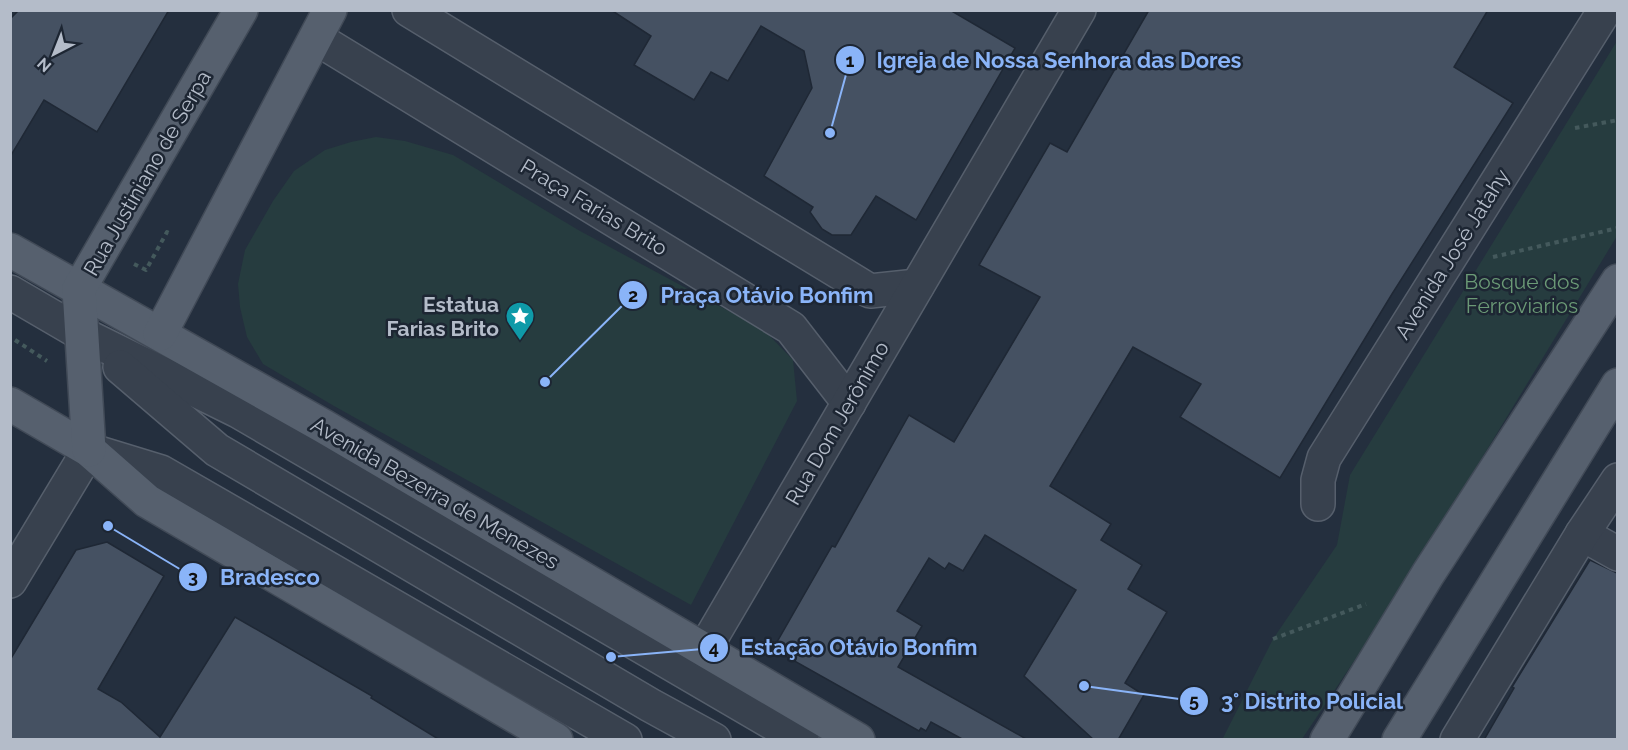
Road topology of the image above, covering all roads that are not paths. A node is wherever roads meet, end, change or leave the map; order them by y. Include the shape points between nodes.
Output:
1 (241, 10) edge
2 (410, 10) edge
3 (1079, 10) edge
4 (1605, 10) edge
5 (323, 24) edge
6 (10, 250) edge
7 (1617, 281) edge
8 (917, 286) junction
9 (79, 289) junction
10 (10, 292) edge
11 (82, 334) junction
12 (160, 334) junction
13 (1617, 385) edge
14 (849, 403) junction
15 (10, 404) edge
16 (89, 450) junction
17 (1617, 480) edge
18 (1318, 504) dead end
19 (1582, 534) junction
20 (1617, 554) edge
21 (10, 581) edge
22 (704, 650) junction
23 (556, 740) edge
24 (625, 740) edge
25 (714, 740) edge
26 (802, 740) edge
27 (858, 740) edge
28 (1327, 740) edge
29 (1399, 740) edge
30 (1457, 740) edge

1 - 9 main road, Rua Justiniano de Serpa
2 - 8 street via 870,291
3 - 8 street, Rua Dom Jerônimo
4 - 18 street, Avenida José Jatahy via 1324,458 1318,480
5 - 12 main road
5 - 14 street, Praça Farias Brito via 791,328
6 - 9 main road, Avenida Bezerra de Menezes
7 - 28 main road via 1428,574
8 - 14 street, Rua Dom Jerônimo
9 - 11 main road, Rua Justiniano de Serpa
9 - 12 main road, Avenida Bezerra de Menezes
10 - 11 street, Avenida Bezerra de Menezes
11 - 16 main road, Rua Justiniano de Serpa
11 - 25 street, Avenida Bezerra de Menezes via 217,450
11 - 26 street, Avenida Bezerra de Menezes via 238,411
12 - 22 main road, Avenida Bezerra de Menezes
13 - 29 main road
14 - 22 street, Rua Dom Jerônimo
15 - 16 main road
16 - 21 street
16 - 23 main road via 147,501
16 - 24 street via 161,472
17 - 19 street
19 - 20 street
19 - 30 street
22 - 27 main road, Avenida Bezerra de Menezes

